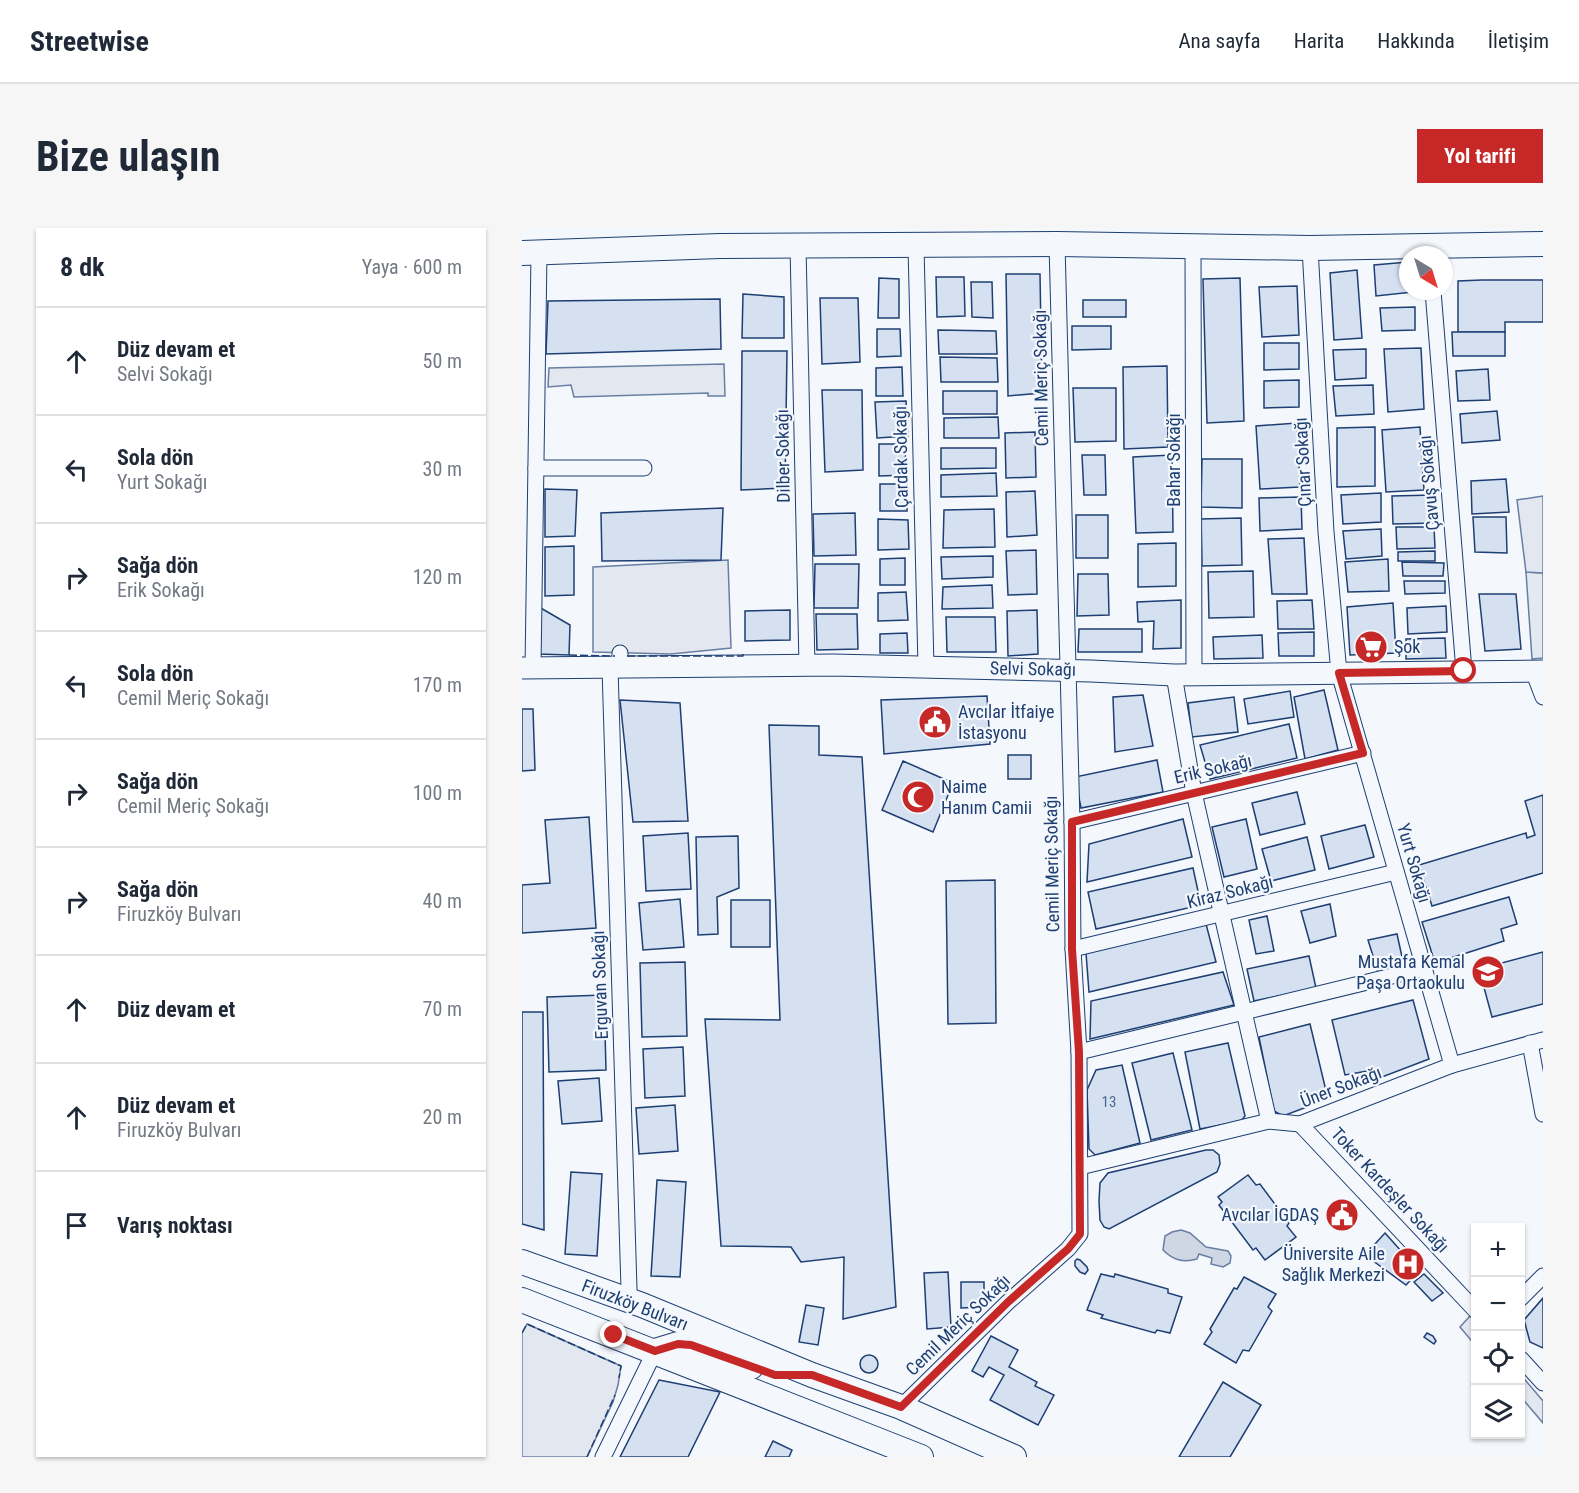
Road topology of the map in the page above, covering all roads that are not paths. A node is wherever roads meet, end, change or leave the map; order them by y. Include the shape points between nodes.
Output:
1 (1057, 244) junction
2 (1543, 244) edge
3 (798, 246) junction
4 (916, 246) junction
5 (1193, 246) junction
6 (1310, 248) junction
7 (1399, 249) edge
8 (1453, 249) edge
9 (530, 253) edge
10 (1434, 300) edge
11 (536, 468) junction
12 (644, 468) dead end
13 (617, 663) junction
14 (807, 666) junction
15 (926, 667) junction
16 (528, 668) edge
17 (1067, 670) junction
18 (1464, 671) junction
19 (1538, 671) edge
20 (1339, 673) junction
21 (1184, 675) junction
22 (1543, 697) edge
23 (1363, 753) junction
24 (1194, 793) junction
25 (1072, 822) junction
26 (1396, 872) junction
27 (1221, 914) junction
28 (1072, 949) junction
29 (1425, 968) junction
30 (1244, 1011) junction
31 (1537, 1042) edge
32 (1079, 1052) junction
33 (1452, 1065) junction
34 (1543, 1111) edge
35 (1269, 1121) junction
36 (1300, 1124) junction
37 (1080, 1167) junction
38 (522, 1262) edge
39 (1543, 1276) edge
40 (522, 1284) edge
41 (1525, 1294) edge
42 (522, 1300) edge
43 (625, 1300) junction
44 (1471, 1306) edge
45 (655, 1351) junction
46 (1525, 1363) edge
47 (812, 1375) junction
48 (1543, 1383) edge
49 (901, 1407) junction
50 (603, 1457) edge
51 (921, 1457) edge
52 (1014, 1457) edge

1 - 4 main road
1 - 5 main road
1 - 17 street, Cemil Meriç Sokağı
2 - 8 main road
3 - 4 main road
3 - 9 main road
3 - 14 street, Dilber Sokağı
4 - 15 street, Çardak Sokağı
5 - 6 main road
5 - 21 street, Bahar Sokağı
6 - 7 main road
6 - 20 street, Çınar Sokağı via 1326,532
9 - 11 street
10 - 18 street, Çavuş Sokağı
11 - 12 street
11 - 16 street
13 - 14 street, Selvi Sokağı
13 - 16 street, Selvi Sokağı
13 - 43 street, Erguvan Sokağı via 629,1289
14 - 15 street, Selvi Sokağı
15 - 17 street, Selvi Sokağı
17 - 21 street, Selvi Sokağı
17 - 25 street, Cemil Meriç Sokağı
18 - 19 street, Selvi Sokağı
18 - 20 street, Selvi Sokağı
19 - 22 street
20 - 21 street, Selvi Sokağı
20 - 23 street, Yurt Sokağı
21 - 24 street, Bahar Sokağı
23 - 24 street, Erik Sokağı
23 - 26 street, Yurt Sokağı
24 - 25 street, Erik Sokağı
24 - 27 street, Bahar Sokağı
25 - 28 street, Cemil Meriç Sokağı
26 - 27 street, Kiraz Sokağı
26 - 29 street, Yurt Sokağı
27 - 28 street, Kiraz Sokağı
27 - 30 street, Bahar Sokağı
28 - 32 street, Cemil Meriç Sokağı
29 - 30 street
29 - 33 street, Yurt Sokağı
30 - 32 street
30 - 35 street, Bahar Sokağı
31 - 33 street, Üner Sokağı
31 - 34 street
32 - 37 street, Cemil Meriç Sokağı
33 - 36 street, Üner Sokağı
35 - 36 street, Üner Sokağı
35 - 37 street, Üner Sokağı
36 - 44 street, Toker Kardeşler Sokağı
37 - 49 street, Cemil Meriç Sokağı via 1080,1234
38 - 43 main road, Firuzköy Bulvarı
39 - 41 street
40 - 43 main road via 573,1305 593,1308
42 - 45 main road, Firuzköy Bulvarı
43 - 47 main road, Firuzköy Bulvarı
45 - 47 main road via 678,1344 691,1345 775,1375
45 - 50 street
45 - 51 main road, Firuzköy Bulvarı
46 - 48 street
47 - 49 main road, Firuzköy Bulvarı
49 - 52 main road, Firuzköy Bulvarı

